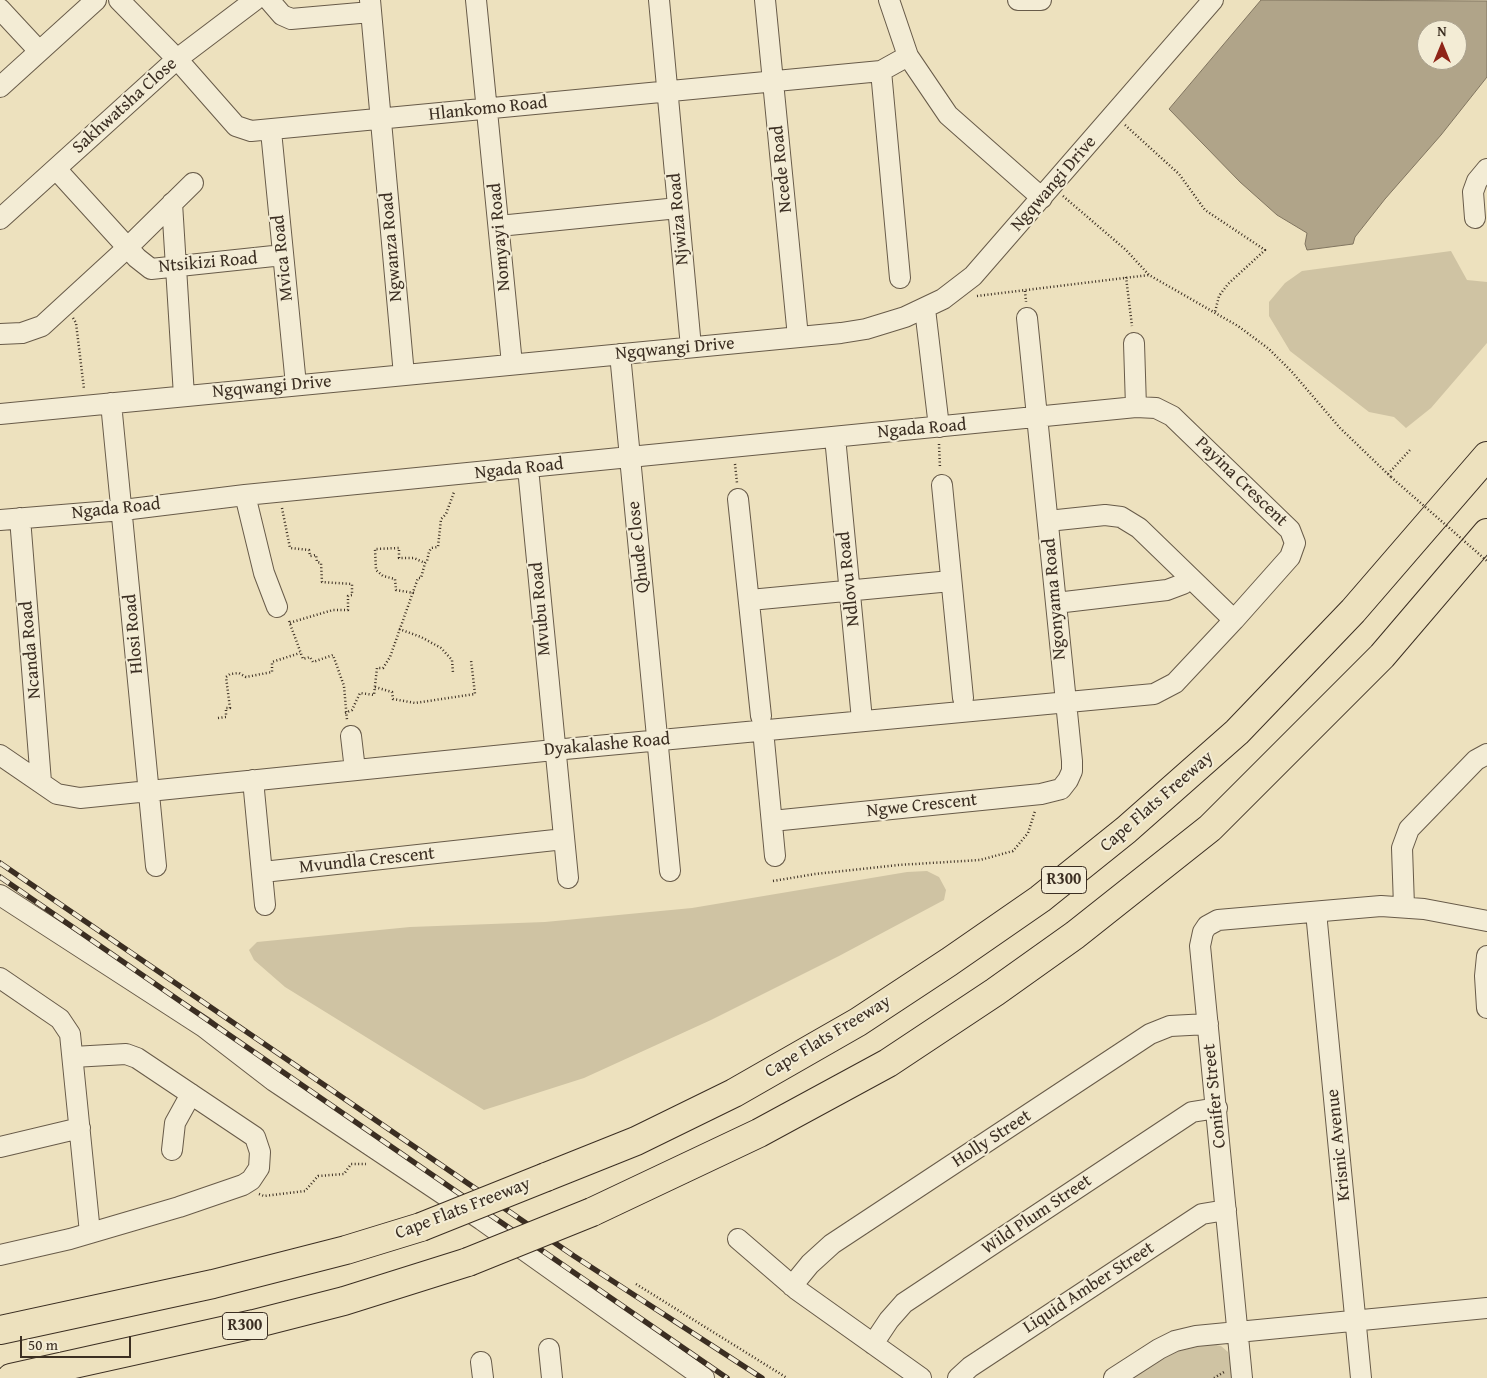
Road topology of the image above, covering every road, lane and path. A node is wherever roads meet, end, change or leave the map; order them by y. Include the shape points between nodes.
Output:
1 (96, 0) edge
2 (119, 0) edge
3 (255, 0) edge
4 (269, 0) edge
5 (476, 0) edge
6 (482, 0) edge
7 (659, 0) edge
8 (765, 0) edge
9 (889, 0) edge
10 (1018, 0) edge
11 (1041, 0) edge
12 (1213, 0) edge
13 (371, 6) edge
14 (0, 8) edge
15 (39, 51) junction
16 (908, 56) junction
17 (177, 59) junction
18 (880, 71) junction
19 (773, 82) junction
20 (0, 87) edge
21 (666, 92) junction
22 (488, 109) junction
23 (380, 120) junction
24 (1122, 122) dead end
25 (271, 131) junction
26 (56, 169) junction
27 (1487, 169) edge
28 (193, 183) dead end
29 (1051, 196) junction
30 (172, 203) junction
31 (678, 208) junction
32 (1475, 218) dead end
33 (0, 219) edge
34 (499, 226) junction
35 (127, 248) junction
36 (283, 256) junction
37 (176, 267) junction
38 (1149, 274) junction
39 (900, 278) dead end
40 (1126, 278) junction
41 (977, 296) dead end
42 (63, 306) junction
43 (925, 309) junction
44 (1215, 312) junction
45 (1027, 318) dead end
46 (0, 334) edge
47 (798, 337) junction
48 (1134, 343) joint
49 (691, 347) junction
50 (620, 354) junction
51 (512, 364) junction
52 (404, 374) junction
53 (296, 385) junction
54 (85, 396) dead end
55 (184, 396) junction
56 (111, 403) junction
57 (1136, 407) junction
58 (0, 414) edge
59 (1038, 418) junction
60 (938, 427) junction
61 (835, 437) junction
62 (733, 448) junction
63 (1410, 450) dead end
64 (1487, 456) edge
65 (630, 457) junction
66 (528, 468) junction
67 (456, 476) junction
68 (1390, 476) junction
69 (942, 485) joint
70 (280, 492) junction
71 (244, 495) junction
72 (738, 499) joint
73 (122, 510) junction
74 (20, 518) junction
75 (0, 520) edge
76 (1048, 521) junction
77 (1487, 533) edge
78 (1487, 561) edge
79 (425, 562) junction
80 (1190, 577) junction
81 (951, 581) junction
82 (850, 591) junction
83 (414, 593) junction
84 (750, 600) junction
85 (1056, 603) junction
86 (277, 607) joint
87 (1234, 620) junction
88 (289, 623) junction
89 (399, 629) junction
90 (300, 653) junction
91 (471, 660) dead end
92 (453, 673) dead end
93 (375, 687) junction
94 (963, 698) dead end
95 (1065, 702) junction
96 (345, 713) junction
97 (218, 718) dead end
98 (862, 720) junction
99 (762, 723) junction
100 (351, 736) joint
101 (657, 740) junction
102 (554, 750) junction
103 (1487, 754) edge
104 (0, 755) edge
105 (355, 770) junction
106 (252, 780) junction
107 (1068, 780) joint
108 (41, 782) junction
109 (149, 790) junction
110 (1040, 794) junction
111 (772, 821) junction
112 (564, 839) junction
113 (775, 856) dead end
114 (156, 866) dead end
115 (670, 871) dead end
116 (263, 872) junction
117 (568, 878) dead end
118 (773, 881) dead end
119 (0, 895) edge
120 (265, 905) dead end
121 (1404, 906) junction
122 (1316, 912) junction
123 (1487, 921) edge
124 (1487, 956) edge
125 (0, 978) edge
126 (1487, 1008) edge
127 (1208, 1024) junction
128 (73, 1056) junction
129 (191, 1094) junction
130 (1217, 1108) junction
131 (80, 1128) junction
132 (0, 1147) edge
133 (172, 1150) dead end
134 (388, 1155) junction
135 (243, 1185) junction
136 (1226, 1210) junction
137 (90, 1233) junction
138 (738, 1239) dead end
139 (0, 1255) edge
140 (636, 1284) dead end
141 (792, 1286) junction
142 (1487, 1308) edge
143 (1356, 1321) junction
144 (0, 1330) edge
145 (1237, 1332) junction
146 (873, 1344) junction
147 (549, 1349) dead end
148 (14, 1378) edge
149 (552, 1378) edge
150 (704, 1378) edge
151 (787, 1378) edge
152 (921, 1378) edge
153 (958, 1378) edge
154 (1114, 1378) edge
155 (1242, 1378) edge
156 (1361, 1378) edge

1 - 15 street
2 - 17 street, Hlankomo Road
3 - 17 street, Sakhwatsha Close
4 - 13 street via 282,15 291,19
5 - 6 street
5 - 22 street, Nomyayi Road
7 - 21 street, Njwiza Road
8 - 19 street, Ncede Road
9 - 16 street
10 - 11 street
12 - 29 street, Ngqwangi Drive
13 - 23 street, Ngwanza Road
14 - 15 street
15 - 20 street
16 - 18 street, Hlankomo Road
16 - 29 street via 948,115
17 - 25 street, Hlankomo Road via 236,126 252,131
17 - 26 street, Sakhwatsha Close
18 - 19 street, Hlankomo Road
18 - 39 street
19 - 21 street, Hlankomo Road
19 - 47 street, Ncede Road
21 - 22 street, Hlankomo Road
21 - 31 street, Njwiza Road
22 - 23 street, Hlankomo Road
22 - 34 street, Nomyayi Road
23 - 25 street, Hlankomo Road
23 - 52 street, Ngwanza Road
24 - 44 path via 1179,174 1205,210 1265,250 1228,284 1219,296
25 - 36 street, Mvica Road
26 - 33 street, Sakhwatsha Close
26 - 35 street, Ntsikizi Road
27 - 32 street via 1473,192
28 - 30 street
29 - 38 path via 1126,250
29 - 43 street, Ngqwangi Drive via 973,276
30 - 35 street
30 - 37 street
31 - 34 street
31 - 49 street, Njwiza Road
34 - 51 street, Nomyayi Road
35 - 37 street, Ntsikizi Road via 151,269
35 - 42 street
36 - 37 street, Ntsikizi Road
36 - 53 street, Mvica Road
37 - 55 street
38 - 40 path
38 - 44 path
40 - 41 path
40 - 48 path
42 - 46 street via 42,326 22,333
42 - 54 path via 76,323
43 - 47 street, Ngqwangi Drive via 866,329
43 - 60 street
44 - 68 path via 1269,349 1340,428
45 - 59 street, Ngonyama Road
47 - 49 street, Ngqwangi Drive
48 - 57 street
49 - 50 street, Ngqwangi Drive
50 - 51 street, Ngqwangi Drive
50 - 65 street, Qhude Close
51 - 52 street, Ngqwangi Drive
52 - 53 street, Ngqwangi Drive
53 - 55 street, Ngqwangi Drive
55 - 56 street, Ngqwangi Drive
56 - 58 street, Ngqwangi Drive
56 - 73 street, Hlosi Road
57 - 59 street, Payina Crescent
57 - 87 street, Payina Crescent via 1156,408 1172,416 1293,535 1295,542 1290,557
59 - 60 street, Ngada Road
59 - 76 street, Ngonyama Road
60 - 61 street, Ngada Road
60 - 69 path
61 - 62 street, Ngada Road
61 - 82 street, Ndlovu Road
62 - 65 street, Ngada Road
62 - 72 path
63 - 68 path
64 - 144 highway, Cape Flats Freeway / R300, bridge via 1353,612 1237,732 1132,825 1040,899 858,1022 734,1093 636,1140 421,1226 346,1250 223,1282
65 - 66 street, Ngada Road
65 - 101 street, Qhude Close
66 - 67 street, Ngada Road
66 - 102 street, Mvubu Road
67 - 70 street, Ngada Road
67 - 79 path via 454,495 441,519 438,547 431,548
68 - 78 path, bridge
69 - 81 street
70 - 71 street, Ngada Road
70 - 88 path via 290,548 309,550 310,556 316,555 317,562 321,563 322,582 352,584 348,610 333,610
71 - 73 street, Ngada Road
71 - 86 street via 264,573
72 - 84 street
73 - 74 street, Ngada Road
73 - 109 street, Hlosi Road
74 - 75 street, Ngada Road
74 - 108 street, Ncanda Road
76 - 80 street via 1104,515 1121,517 1139,528
76 - 85 street, Ngonyama Road
77 - 148 highway, R300, bridge via 1382,656 1210,828 1075,935 888,1063 759,1133 592,1212 468,1262 308,1310
79 - 83 path
79 - 83 path via 399,558 399,548 375,550 376,570 382,576 396,579 396,590
80 - 85 street via 1183,584 1167,590
80 - 87 street
81 - 82 street
81 - 94 street
82 - 84 street
82 - 98 street, Ndlovu Road
83 - 89 path
84 - 99 street
85 - 95 street, Ngonyama Road
86 - 88 path via 285,612
87 - 95 street, Payina Crescent via 1176,683 1164,690 1154,694
88 - 90 path
89 - 92 path via 441,648 452,660
89 - 93 path via 390,657 383,668 377,668
90 - 96 path via 303,659 310,657 313,662 333,655 344,686
90 - 97 path via 272,662 272,672 246,677 230,674 226,677 230,708 226,708 226,717
91 - 93 path via 475,694 415,703 393,699 392,692
93 - 96 path via 374,695 360,694 352,710
95 - 98 street, Dyakalashe Road
95 - 107 street, Ngonyama Road via 1072,761
96 - 100 path
98 - 99 street, Dyakalashe Road
99 - 101 street, Dyakalashe Road
99 - 111 street
100 - 105 street
101 - 102 street, Dyakalashe Road
101 - 115 street, Qhude Close
102 - 105 street, Dyakalashe Road
102 - 112 street
103 - 121 street via 1476,760 1408,829 1402,848
104 - 108 street, Dyakalashe Road
105 - 106 street, Dyakalashe Road
106 - 109 street, Dyakalashe Road
106 - 116 street
107 - 110 street, Ngwe Crescent via 1061,789
108 - 109 street, Dyakalashe Road via 57,794 71,798
109 - 114 street, Hlosi Road
110 - 111 street, Ngwe Crescent
110 - 118 path via 1028,833 1013,851 980,860 898,865
111 - 113 street
112 - 116 street, Mvundla Crescent
112 - 117 street
116 - 120 street
119 - 134 street via 204,1027 274,1081
121 - 122 street, Conifer Street
121 - 123 street, Conifer Street
122 - 127 street, Conifer Street via 1218,920 1207,926 1200,946
122 - 143 street, Krisnic Avenue
124 - 126 street
125 - 128 street via 60,1018 70,1034
127 - 130 street, Conifer Street
127 - 141 street, Holly Street via 1170,1026 1150,1034 832,1244
128 - 129 street via 126,1054
128 - 131 street
129 - 133 street via 175,1123
129 - 135 street via 255,1137 260,1152 259,1168 252,1180
130 - 136 street, Conifer Street
130 - 146 street, Wild Plum Street via 1192,1112 904,1303 888,1320
131 - 132 street
131 - 137 street
134 - 135 path via 381,1164 351,1164 344,1174 318,1176 305,1191 264,1196
134 - 150 street
135 - 137 street via 179,1208
136 - 145 street, Conifer Street
136 - 153 street, Liquid Amber Street via 1202,1214
137 - 139 street
138 - 141 street
140 - 151 path
141 - 146 street
142 - 143 street
143 - 145 street
143 - 156 street, Krisnic Avenue
145 - 154 street via 1176,1341
145 - 155 street, Conifer Street
146 - 152 street
147 - 149 street

